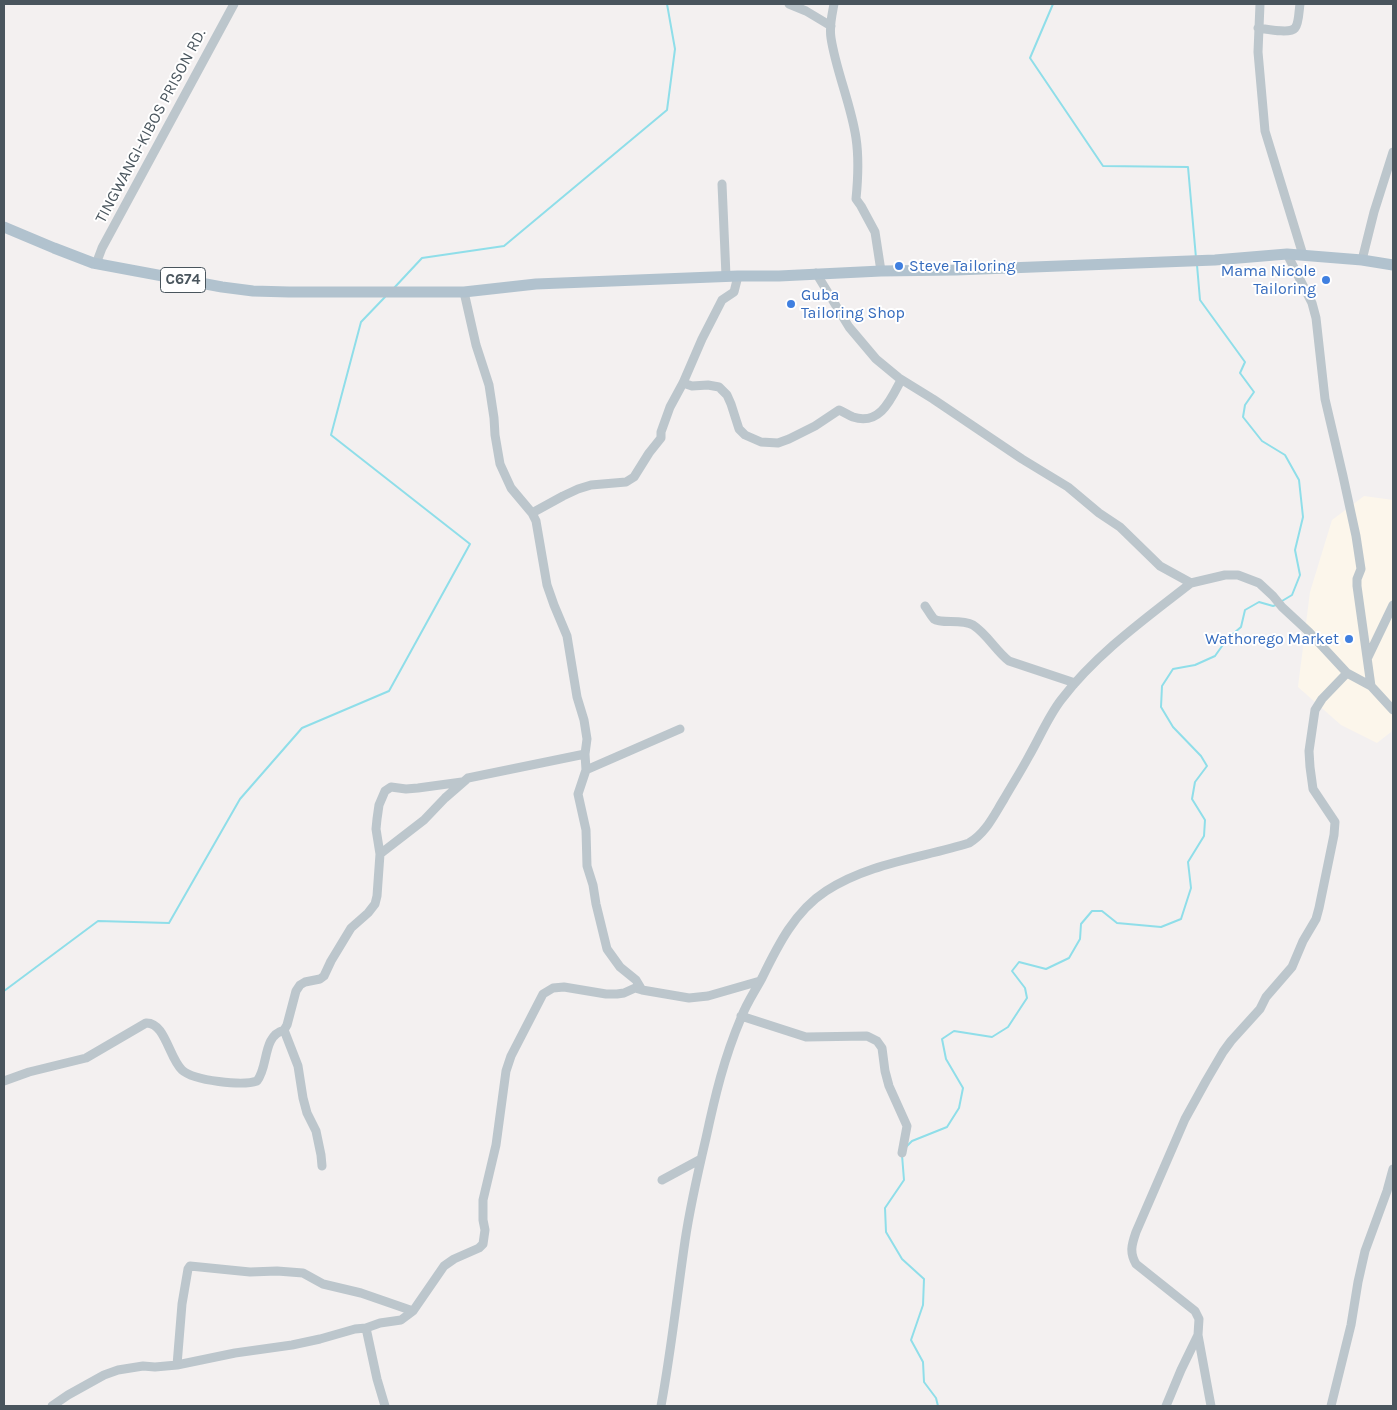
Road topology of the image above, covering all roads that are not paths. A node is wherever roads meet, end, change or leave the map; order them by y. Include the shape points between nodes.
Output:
1 (234, 4) edge
2 (789, 4) edge
3 (834, 4) edge
4 (1260, 4) edge
5 (1300, 4) edge
6 (830, 26) junction
7 (1258, 28) junction
8 (1393, 152) edge
9 (722, 184) dead end
10 (4, 227) edge
11 (1294, 256) junction
12 (1362, 260) junction
13 (96, 264) junction
14 (1393, 265) edge
15 (881, 271) junction
16 (816, 273) junction
17 (732, 276) junction
18 (464, 292) junction
19 (902, 380) junction
20 (683, 383) junction
21 (532, 513) junction
22 (1191, 583) junction
23 (1393, 605) edge
24 (925, 606) dead end
25 (1368, 658) junction
26 (1347, 673) junction
27 (1075, 684) junction
28 (1371, 686) junction
29 (1393, 710) edge
30 (680, 729) dead end
31 (585, 754) junction
32 (586, 770) junction
33 (462, 782) junction
34 (380, 854) junction
35 (760, 981) junction
36 (642, 990) junction
37 (741, 1016) junction
38 (284, 1030) junction
39 (4, 1081) edge
40 (902, 1153) dead end
41 (701, 1159) junction
42 (322, 1166) dead end
43 (1393, 1169) edge
44 (662, 1180) dead end
45 (413, 1311) junction
46 (366, 1328) junction
47 (1198, 1335) junction
48 (178, 1365) junction
49 (52, 1406) edge
50 (385, 1406) edge
51 (661, 1406) edge
52 (1166, 1406) edge
53 (1211, 1406) edge
54 (1331, 1406) edge

1 - 13 street, TINGWANGI-KIBOS PRISON RD.
2 - 6 street
3 - 6 street
4 - 7 street
5 - 7 street via 1294,29
6 - 15 street via 856,138 856,199 875,232
7 - 11 street via 1265,131
8 - 12 street
9 - 17 street
10 - 13 main road, C674
11 - 12 main road, C674
11 - 15 main road, C674
11 - 25 street via 1316,318 1325,399 1357,544 1360,569 1356,586
12 - 14 main road, C674
13 - 18 main road, C674 via 245,290
15 - 16 main road, C674
16 - 17 main road, C674
16 - 19 street via 868,351
17 - 18 main road, C674 via 536,284
17 - 20 street via 734,292 722,300
18 - 21 street via 489,385 500,464 511,488
19 - 20 street via 885,408 871,417 855,418 839,410 778,443 761,442 738,429 727,395 719,387
19 - 22 street via 1068,487 1120,527 1160,566
20 - 21 street via 670,407 661,438 634,477 626,482 578,489
21 - 31 street via 547,585 566,636 584,720
22 - 26 street via 1225,575 1238,575 1259,583
22 - 27 street via 1101,655
23 - 25 street
24 - 27 street via 938,621 962,621 972,625 1009,661
25 - 28 street
26 - 28 street
26 - 47 street via 1315,710 1309,751 1313,789 1335,822 1316,919 1292,967 1227,1046 1206,1081 1131,1244 1136,1264 1195,1311 1199,1319
27 - 35 street via 1060,701 979,836 969,843 860,873 826,891 798,917 778,944
28 - 29 street
30 - 32 street
31 - 32 street
31 - 33 street via 468,778
32 - 36 street via 578,794 586,830 587,866 596,904 608,949
33 - 34 street via 424,820
33 - 34 street via 386,789 376,819
34 - 38 street via 375,904 351,928 324,976 300,985
35 - 36 street via 689,998
35 - 37 street
36 - 45 street via 636,988 624,993 606,994 553,988 543,994 513,1050 506,1072 496,1145 483,1200 483,1244 444,1266
37 - 40 street via 806,1037 867,1036 877,1041 882,1048 889,1086 907,1126
37 - 41 street via 715,1094
38 - 39 street via 272,1038 262,1073 252,1083 211,1080 185,1072 174,1060 162,1032 150,1023 86,1058
38 - 42 street via 298,1066 303,1098 316,1131
41 - 44 street
41 - 51 street via 685,1240
43 - 54 street via 1365,1251
45 - 46 street via 401,1320
45 - 48 street via 323,1284 303,1273 190,1266 182,1304
46 - 48 street
46 - 50 street
47 - 52 street
47 - 53 street
48 - 49 street via 118,1370

